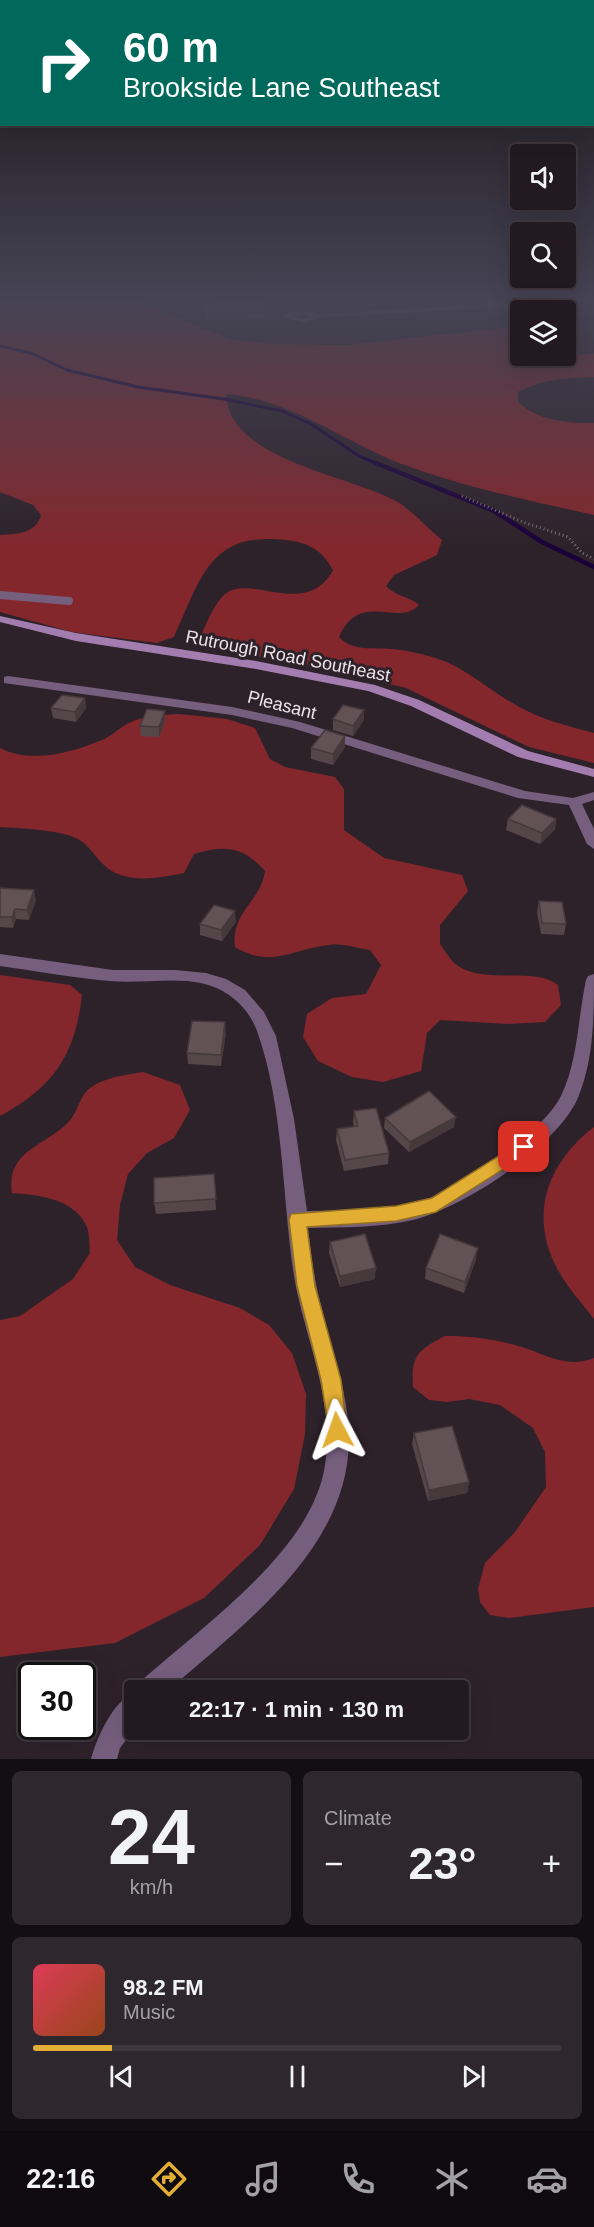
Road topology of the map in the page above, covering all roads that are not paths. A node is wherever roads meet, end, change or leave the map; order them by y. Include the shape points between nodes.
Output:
1 (0, 595) edge
2 (69, 601) dead end
3 (0, 619) edge
4 (8, 680) dead end
5 (594, 773) edge
6 (594, 796) edge
7 (574, 802) junction
8 (594, 844) edge
9 (0, 960) edge
10 (594, 980) edge
11 (297, 1220) junction
12 (161, 1680) edge
13 (124, 1721) edge
14 (104, 1759) edge

1 - 2 lane
3 - 5 street, Rutrough Road Southeast via 119,645 256,665 371,688 415,703 523,754
4 - 7 street, Pleasant via 232,711 296,726 523,795
6 - 7 street
7 - 8 street
9 - 11 street via 114,976 200,977 234,990 259,1017 267,1034 289,1144
10 - 11 street via 576,1079 557,1118 539,1136 436,1205 414,1212
11 - 12 street via 306,1286 334,1398 337,1469 328,1499 303,1544 282,1570
13 - 14 street via 109,1742

